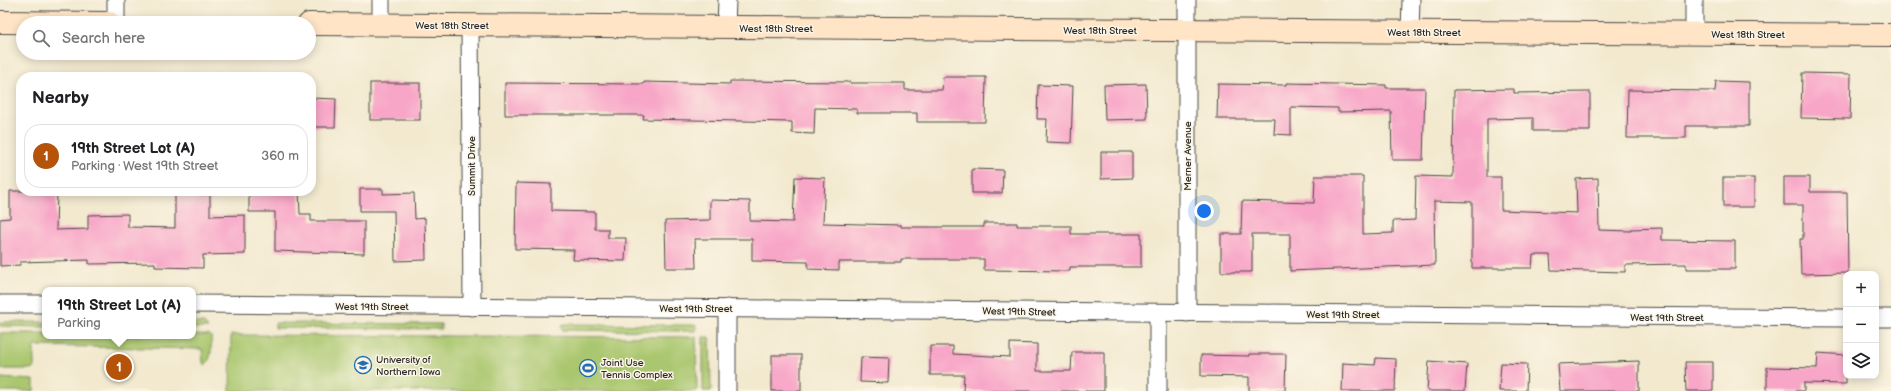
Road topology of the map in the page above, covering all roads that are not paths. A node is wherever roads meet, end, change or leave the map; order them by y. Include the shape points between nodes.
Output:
1 (116, 0) edge
2 (381, 0) edge
3 (727, 0) edge
4 (1187, 0) edge
5 (1411, 0) edge
6 (1694, 0) edge
7 (116, 16) edge
8 (0, 22) edge
9 (16, 22) edge
10 (316, 24) edge
11 (381, 25) junction
12 (470, 25) junction
13 (726, 27) junction
14 (1187, 30) junction
15 (1410, 32) junction
16 (1694, 34) junction
17 (1891, 35) edge
18 (0, 304) edge
19 (42, 304) edge
20 (196, 304) edge
21 (472, 307) junction
22 (727, 308) junction
23 (1158, 313) junction
24 (1187, 313) junction
25 (1843, 318) edge
26 (1879, 318) edge
27 (1891, 318) edge
28 (727, 391) edge
29 (1158, 391) edge

1 - 7 street
2 - 11 street
3 - 13 street
4 - 14 street, Merner Avenue
5 - 15 street
6 - 16 street
8 - 9 main road
10 - 11 main road, West 18th Street
11 - 12 main road, West 18th Street
12 - 13 main road, West 18th Street
12 - 21 street, Summit Drive
13 - 14 main road, West 18th Street
14 - 15 main road, West 18th Street
14 - 24 street, Merner Avenue
15 - 16 main road, West 18th Street
16 - 17 main road, West 18th Street
18 - 19 street
20 - 21 street, West 19th Street
21 - 22 street, West 19th Street
22 - 23 street, West 19th Street
22 - 28 street
23 - 24 street, West 19th Street
23 - 29 street
24 - 25 street, West 19th Street
26 - 27 street

